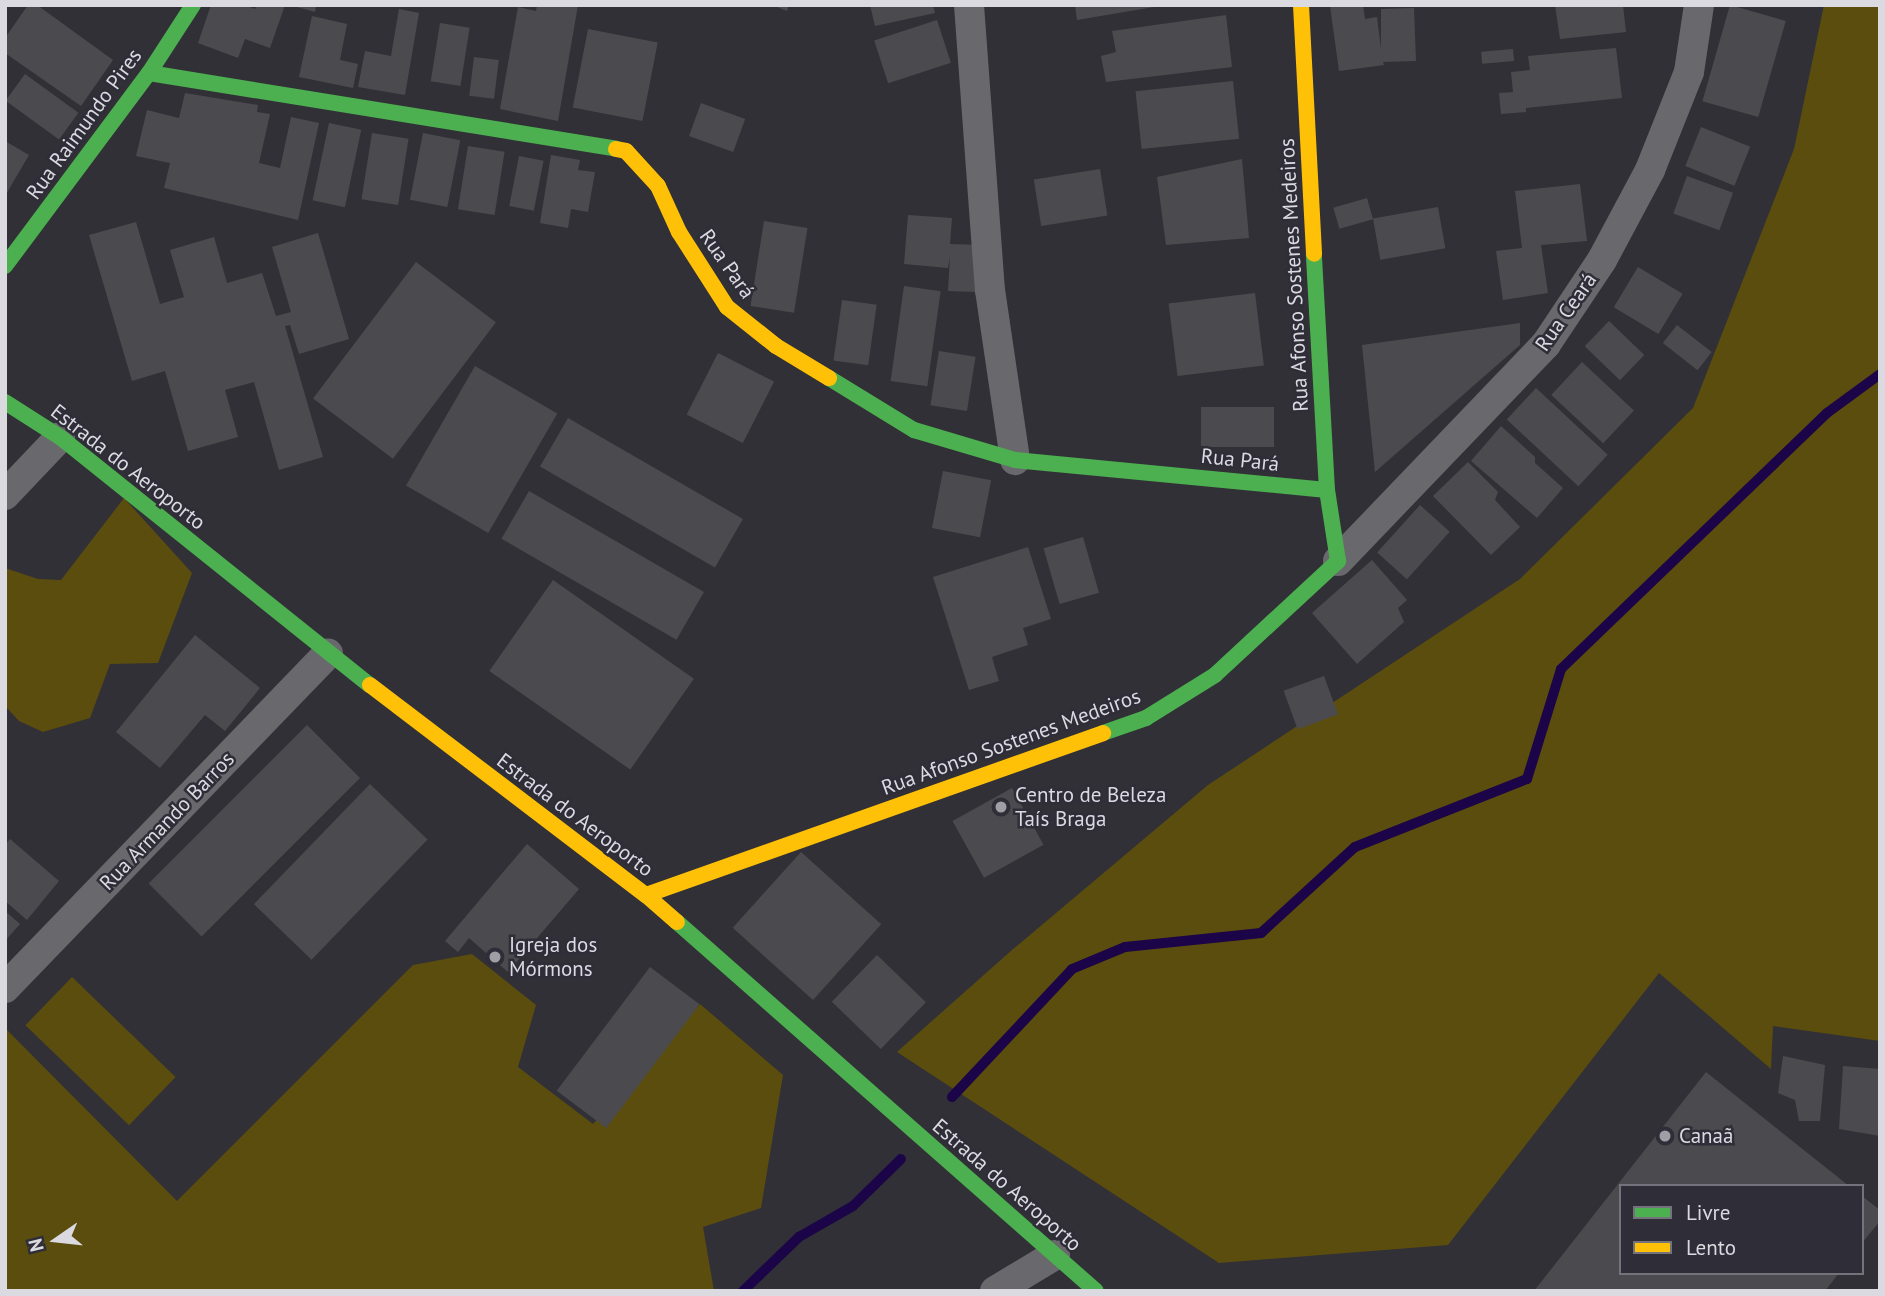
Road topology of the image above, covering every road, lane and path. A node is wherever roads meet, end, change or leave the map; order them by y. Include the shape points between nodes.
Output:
1 (193, 5) edge
2 (969, 5) edge
3 (1301, 5) edge
4 (1699, 5) edge
5 (149, 73) junction
6 (5, 266) edge
7 (5, 402) edge
8 (60, 437) junction
9 (1015, 460) junction
10 (1327, 490) junction
11 (5, 495) edge
12 (1338, 561) junction
13 (328, 653) junction
14 (646, 895) junction
15 (5, 988) edge
16 (1055, 1255) junction
17 (995, 1291) edge
18 (1096, 1291) edge

1 - 5 street, Rua Raimundo Pires
2 - 9 street via 990,290
3 - 10 street, Rua Afonso Sostenes Medeiros
4 - 12 street, Rua Ceará via 1689,72 1650,170 1602,260 1546,344
5 - 6 street, Rua Raimundo Pires
5 - 9 street, Rua Pará via 626,151 658,186 679,232 727,307 776,346 914,430
7 - 8 street, Estrada do Aeroporto
8 - 11 street
8 - 13 street, Estrada do Aeroporto
9 - 10 street, Rua Pará
10 - 12 street, Rua Afonso Sostenes Medeiros
12 - 14 street, Rua Afonso Sostenes Medeiros via 1215,675 1146,718
13 - 14 street, Estrada do Aeroporto
13 - 15 street, Rua Armando Barros
14 - 16 street, Estrada do Aeroporto
16 - 17 street
16 - 18 street, Estrada do Aeroporto

